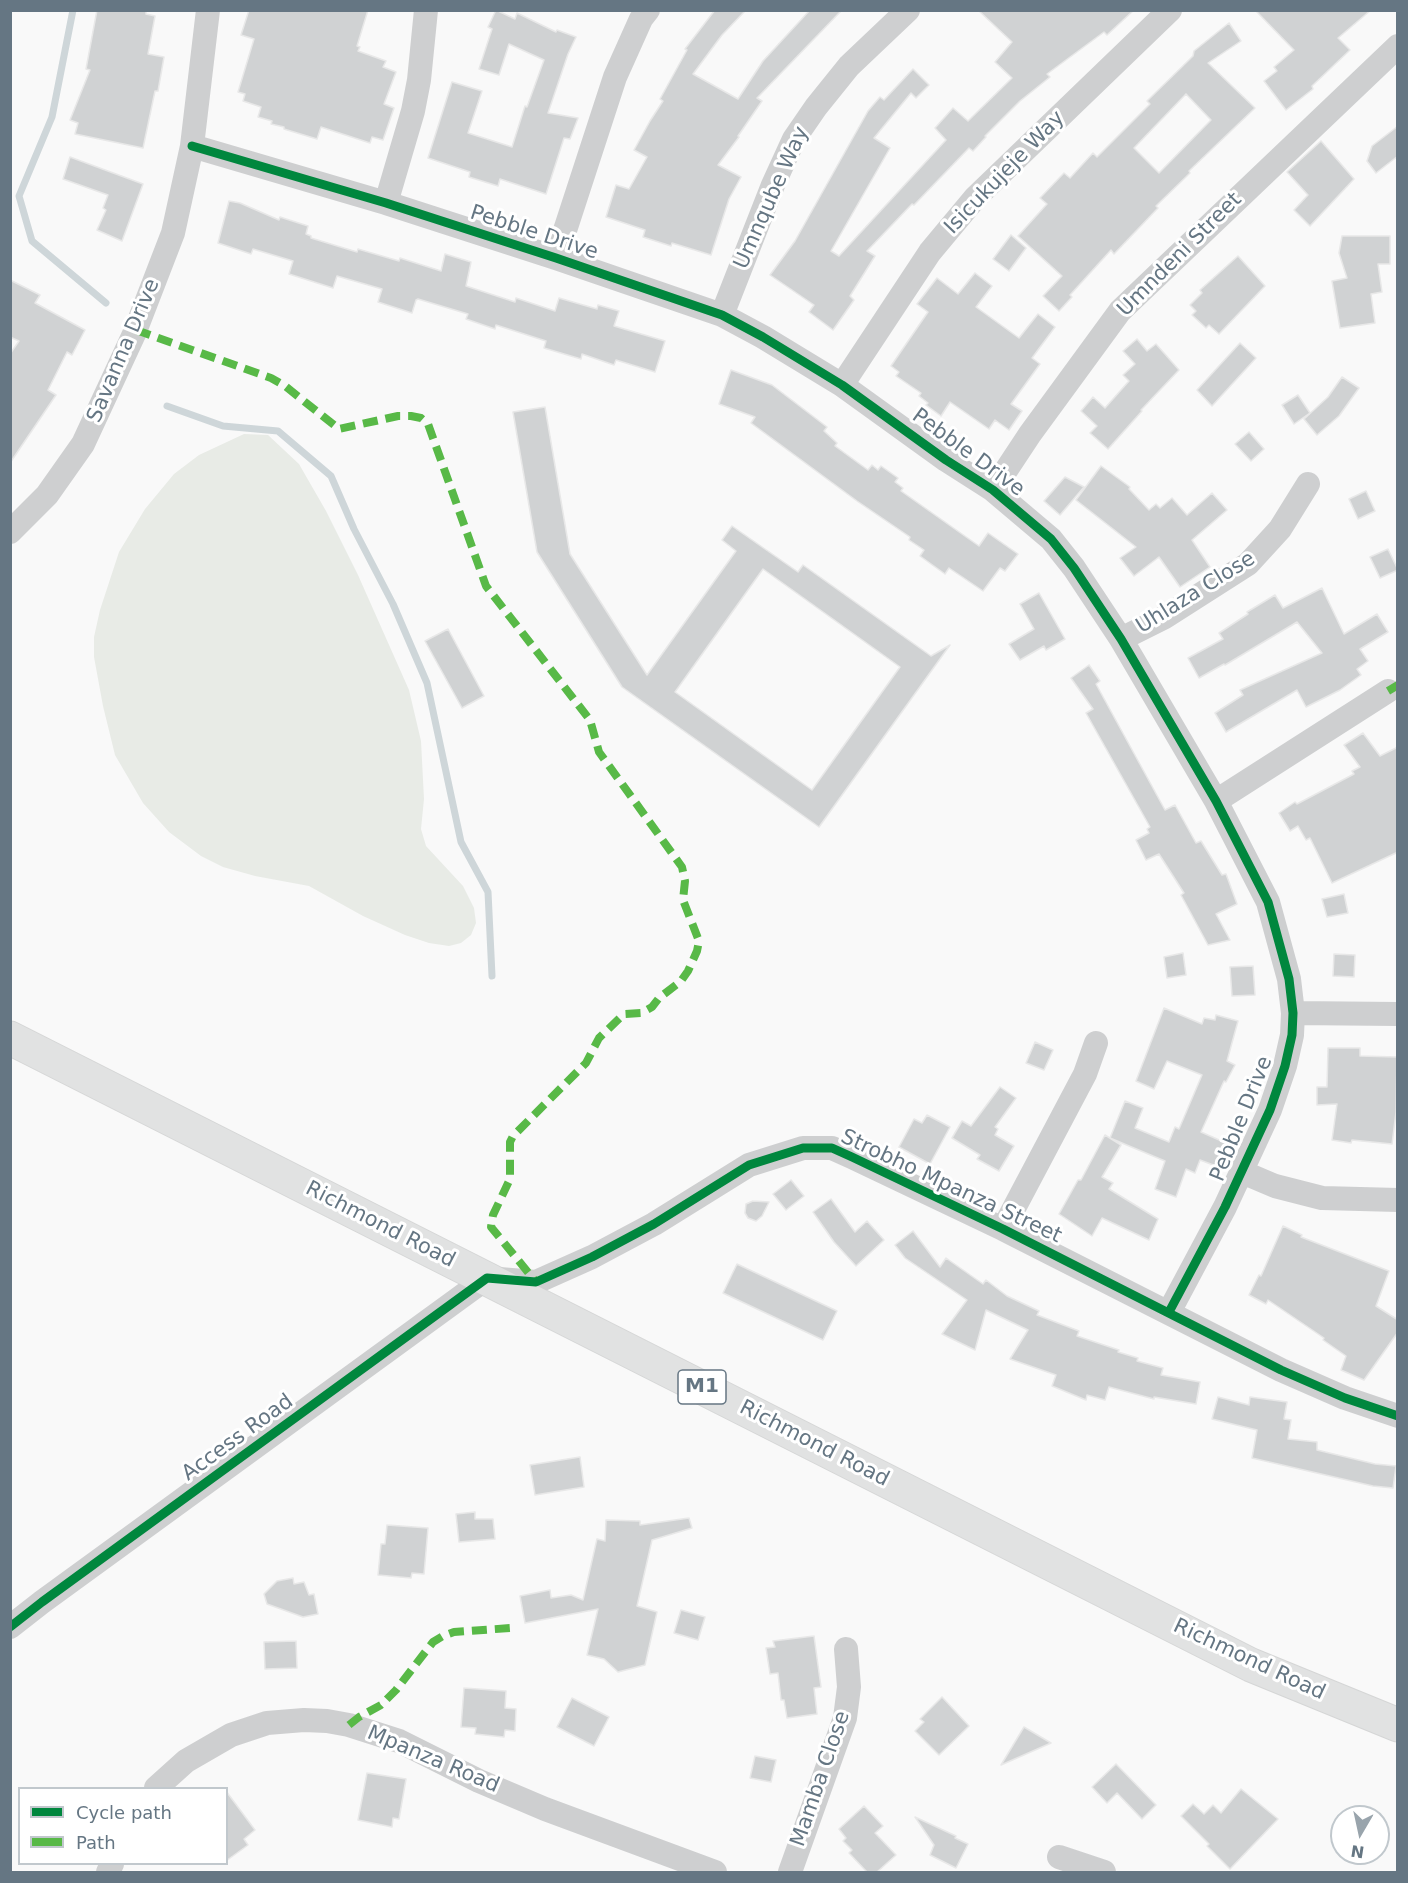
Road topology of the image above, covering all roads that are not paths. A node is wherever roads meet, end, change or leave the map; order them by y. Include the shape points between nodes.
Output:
1 (208, 10) edge
2 (426, 10) edge
3 (648, 10) edge
4 (908, 10) edge
5 (1170, 10) edge
6 (1398, 46) edge
7 (192, 146) junction
8 (386, 203) junction
9 (556, 258) junction
10 (722, 315) junction
11 (842, 385) junction
12 (1308, 484) dead end
13 (993, 490) junction
14 (10, 532) edge
15 (1121, 639) junction
16 (1388, 691) dead end
17 (1216, 801) junction
18 (1293, 1013) junction
19 (1398, 1014) edge
20 (10, 1038) edge
21 (1095, 1043) dead end
22 (1242, 1172) junction
23 (1398, 1200) edge
24 (1003, 1229) junction
25 (487, 1278) junction
26 (1169, 1312) junction
27 (1398, 1416) edge
28 (10, 1628) edge
29 (846, 1648) dead end
30 (1398, 1725) edge
31 (157, 1787) edge
32 (1059, 1857) dead end
33 (715, 1872) edge
34 (789, 1872) edge
35 (1104, 1872) edge

1 - 7 street, Savanna Drive
2 - 8 street via 413,111
3 - 9 street via 615,77
4 - 10 street, Umnqube Way via 849,66 794,139
5 - 11 street, Isicukujeje Way via 975,198 930,252
6 - 13 street, Umndeni Street via 1120,311
7 - 8 street, Pebble Drive
7 - 14 street, Savanna Drive via 173,233 125,354 83,444 47,495
8 - 9 street, Pebble Drive
9 - 10 street, Pebble Drive
10 - 11 street, Pebble Drive
11 - 13 street, Pebble Drive
12 - 15 street, Uhlaza Close via 1280,529 1248,564 1165,617
13 - 15 street, Pebble Drive via 1051,539
15 - 17 street, Pebble Drive
16 - 17 street
17 - 18 street, Pebble Drive via 1268,902 1289,979
18 - 19 street
18 - 22 street, Pebble Drive via 1285,1066
20 - 25 highway, Richmond Road / M1
21 - 24 street via 1084,1074
22 - 23 street via 1275,1186 1322,1198
22 - 26 street, Pebble Drive
24 - 25 street, Strobho Mpanza Street via 832,1148 803,1148 749,1165 654,1224 536,1282
24 - 26 street, Strobho Mpanza Street
25 - 28 street, Access Road
25 - 30 highway, Richmond Road / M1 via 1251,1665
26 - 27 street, Strobho Mpanza Street via 1281,1370
29 - 34 street, Mamba Close via 849,1687 845,1718
31 - 33 street, Mpanza Road via 186,1761 231,1735 267,1723 327,1721 399,1741 545,1809
32 - 35 street

